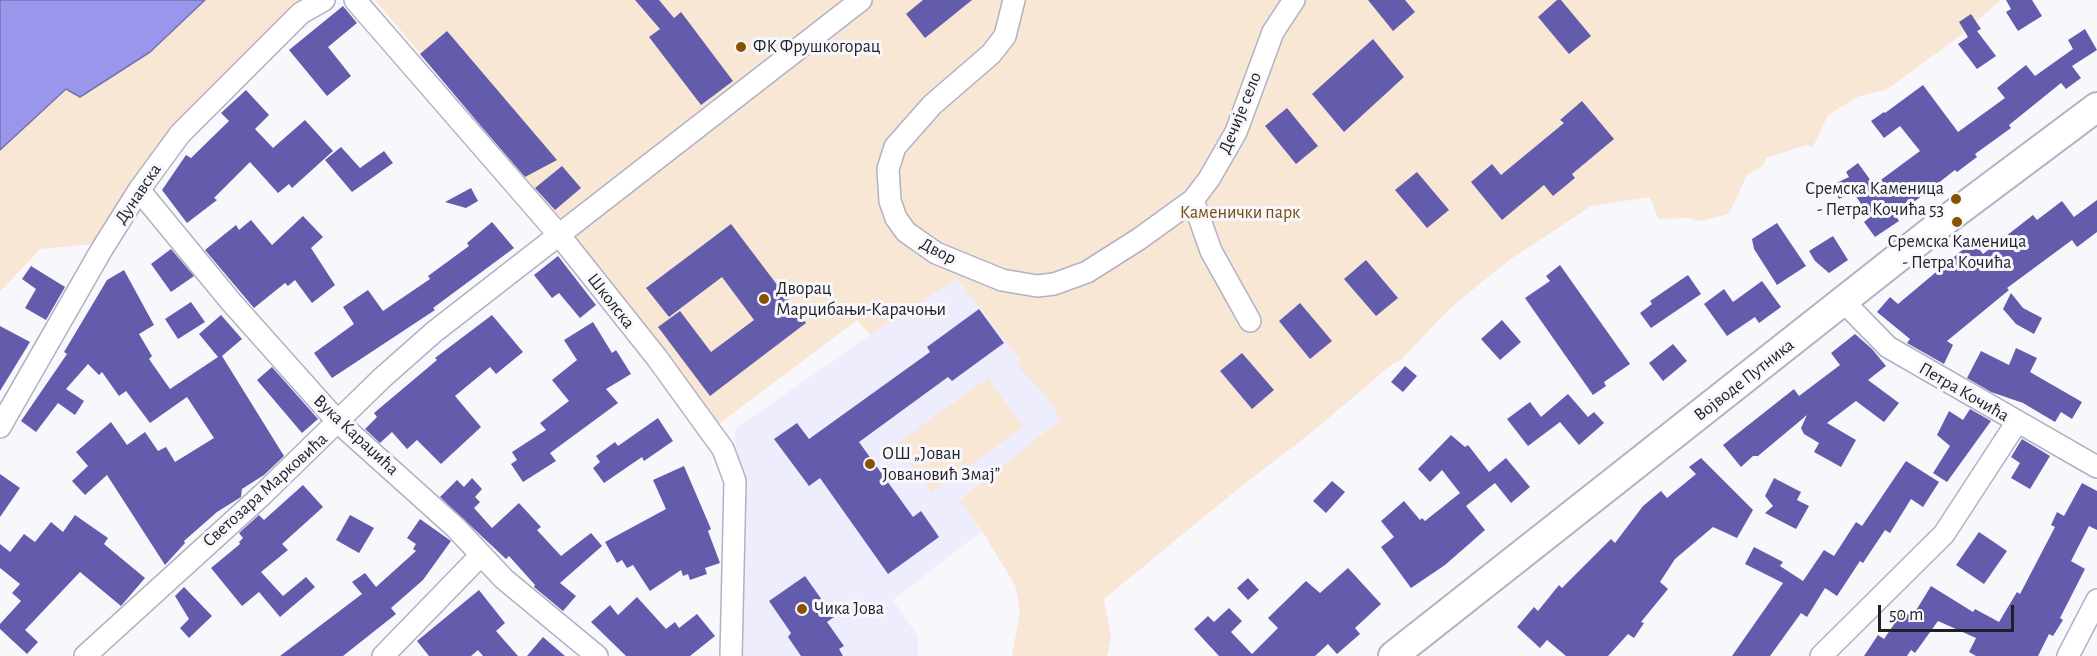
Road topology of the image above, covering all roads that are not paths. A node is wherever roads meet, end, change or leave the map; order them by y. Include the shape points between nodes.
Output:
1 (324, 0) edge
2 (355, 0) edge
3 (861, 0) edge
4 (1014, 0) edge
5 (1294, 0) edge
6 (2097, 107) edge
7 (139, 190) junction
8 (1193, 200) junction
9 (560, 236) junction
10 (1844, 302) junction
11 (1250, 321) dead end
12 (2017, 422) junction
13 (339, 423) junction
14 (0, 427) edge
15 (2097, 466) edge
16 (480, 556) junction
17 (2097, 600) edge
18 (84, 656) edge
19 (383, 656) edge
20 (597, 656) edge
21 (731, 656) edge
22 (1393, 656) edge
23 (1821, 656) edge
24 (2068, 656) edge

1 - 7 street, Дунавска via 301,13 240,71 180,134
2 - 9 street, Школска
3 - 9 street
4 - 8 street, Двор via 1005,36 991,54 932,105 895,147 888,169 890,201 906,232 936,253 1002,280 1037,286 1087,272
5 - 8 street, Дечије село via 1272,32 1236,132
6 - 10 main road, Војводе Путника
7 - 13 street, Вука Караџића
7 - 14 street, Дунавска
8 - 11 street via 1211,251
9 - 13 street, Светозара Марковића via 434,332
9 - 21 street, Школска via 723,449 735,481
10 - 12 street, Петра Кочића via 1888,348
10 - 22 main road, Војводе Путника
12 - 15 street, Петра Кочића
12 - 23 street via 1944,534
13 - 16 street, Вука Караџића via 456,528
13 - 18 street, Светозара Марковића
16 - 19 street
16 - 20 street, Вука Караџића
17 - 24 street

